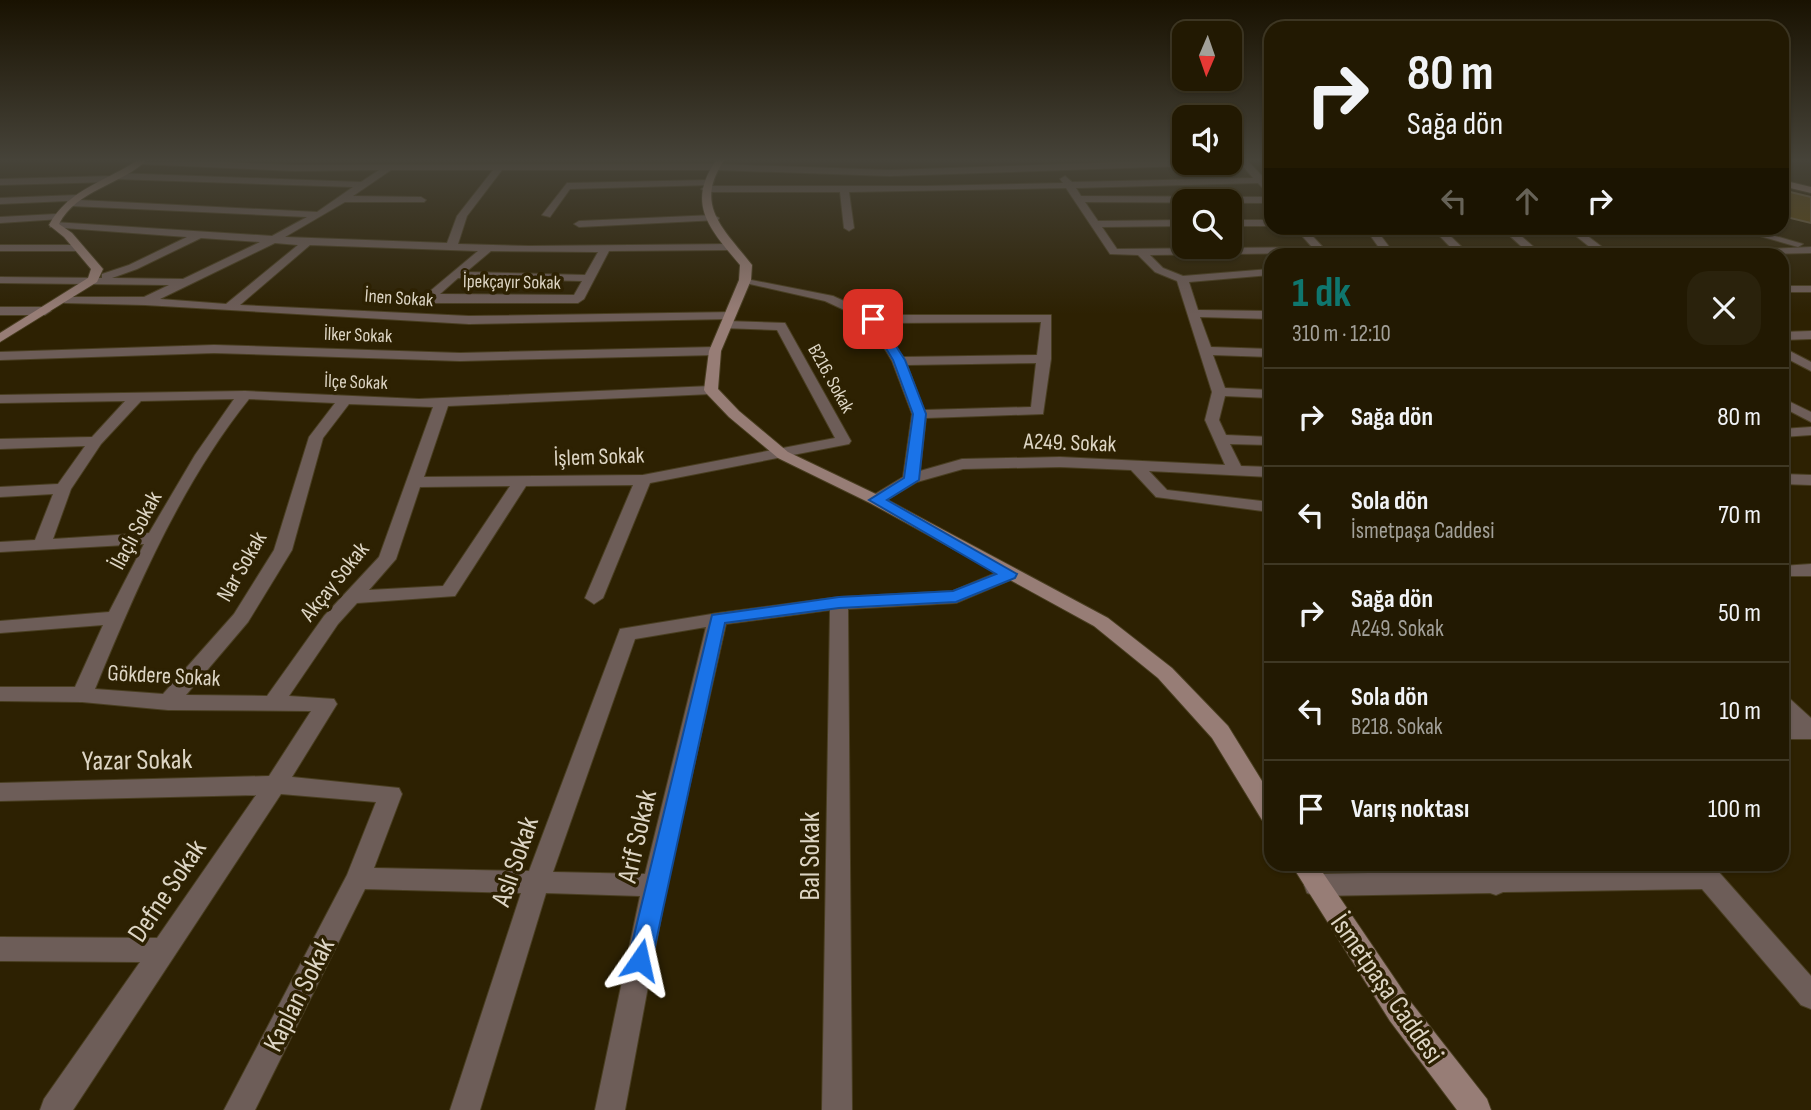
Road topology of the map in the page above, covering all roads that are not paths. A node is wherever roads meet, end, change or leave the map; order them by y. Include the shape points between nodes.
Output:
1 (65, 211) edge
2 (245, 211) edge
3 (324, 211) edge
4 (466, 211) edge
5 (550, 211) edge
6 (709, 211) edge
7 (847, 211) edge
8 (1085, 211) edge
9 (318, 215) junction
10 (547, 215) dead end
11 (714, 218) junction
12 (0, 220) edge
13 (55, 221) junction
14 (1172, 223) edge
15 (1242, 223) edge
16 (1264, 223) edge
17 (579, 224) dead end
18 (1095, 224) junction
19 (849, 228) dead end
20 (199, 235) junction
21 (1306, 235) edge
22 (1444, 235) edge
23 (1514, 235) edge
24 (1580, 235) edge
25 (1762, 235) edge
26 (273, 240) junction
27 (307, 242) junction
28 (452, 245) junction
29 (731, 247) junction
30 (0, 248) edge
31 (78, 248) junction
32 (488, 248) junction
33 (605, 248) junction
34 (1318, 248) edge
35 (1458, 248) edge
36 (1530, 248) edge
37 (1598, 248) edge
38 (1811, 249) edge
39 (1789, 250) edge
40 (1141, 252) junction
41 (1264, 253) edge
42 (236, 257) junction
43 (262, 258) dead end
44 (276, 258) dead end
45 (289, 258) junction
46 (1264, 272) edge
47 (455, 275) junction
48 (590, 278) junction
49 (1182, 279) junction
50 (0, 280) edge
51 (93, 280) junction
52 (745, 280) junction
53 (186, 282) junction
54 (1789, 289) edge
55 (1811, 289) edge
56 (429, 297) junction
57 (65, 299) junction
58 (145, 301) junction
59 (229, 308) junction
60 (0, 311) edge
61 (45, 311) junction
62 (1193, 313) junction
63 (1264, 315) edge
64 (405, 317) junction
65 (873, 319) junction
66 (728, 320) junction
67 (1811, 335) edge
68 (1789, 336) edge
69 (0, 338) edge
70 (715, 351) junction
71 (1206, 351) junction
72 (1264, 353) edge
73 (1789, 355) edge
74 (0, 356) edge
75 (1044, 359) junction
76 (899, 360) junction
77 (1811, 367) edge
78 (711, 390) junction
79 (1219, 392) junction
80 (1264, 394) edge
81 (245, 395) junction
82 (138, 396) junction
83 (0, 399) edge
84 (345, 400) junction
85 (442, 402) junction
86 (1789, 406) edge
87 (919, 414) junction
88 (1811, 418) edge
89 (1811, 431) edge
90 (1789, 433) edge
91 (1220, 439) junction
92 (96, 441) junction
93 (1264, 441) edge
94 (0, 444) edge
95 (783, 455) junction
96 (1137, 467) junction
97 (1235, 470) junction
98 (1264, 472) edge
99 (1789, 479) edge
100 (643, 480) junction
101 (911, 480) junction
102 (1811, 480) edge
103 (521, 481) junction
104 (415, 482) junction
105 (63, 489) junction
106 (0, 492) edge
107 (876, 500) junction
108 (1264, 506) edge
109 (154, 538) junction
110 (43, 545) junction
111 (0, 548) edge
112 (1789, 571) edge
113 (1810, 571) edge
114 (1009, 574) junction
115 (352, 597) junction
116 (594, 598) dead end
117 (839, 603) junction
118 (115, 618) junction
119 (718, 619) junction
120 (0, 626) edge
121 (0, 694) edge
122 (82, 695) junction
123 (168, 702) junction
124 (273, 703) junction
125 (327, 704) joint
126 (1789, 710) edge
127 (1810, 730) edge
128 (1789, 731) edge
129 (275, 785) junction
130 (0, 792) edge
131 (1264, 803) edge
132 (1702, 872) edge
133 (1489, 874) edge
134 (1310, 875) edge
135 (358, 878) junction
136 (537, 882) junction
137 (655, 885) junction
138 (0, 949) edge
139 (164, 950) junction
140 (1811, 996) edge
141 (55, 1110) edge
142 (239, 1110) edge
143 (464, 1110) edge
144 (610, 1110) edge
145 (837, 1110) edge
146 (1476, 1110) edge

1 - 13 main road
2 - 9 street
3 - 9 street
4 - 28 street
5 - 10 street
6 - 11 main road
7 - 19 street
8 - 18 street
9 - 26 street
11 - 17 street
11 - 29 main road
12 - 13 street
13 - 20 street
13 - 31 main road
14 - 18 street
15 - 16 street
18 - 40 street via 1115,252
20 - 26 street
20 - 51 street via 133,267
21 - 34 street
22 - 35 street
23 - 36 street
24 - 37 street
25 - 38 street
26 - 27 street
26 - 42 street
27 - 28 street
27 - 45 street
28 - 32 street
29 - 33 street
29 - 52 main road via 746,265
30 - 31 street
31 - 51 main road via 97,269
32 - 33 street
32 - 47 street
33 - 48 street, İpekçayır Sokak
38 - 39 street
40 - 41 street
40 - 49 street via 1159,270
42 - 43 street
42 - 53 street
44 - 45 street
45 - 59 street
46 - 49 street
47 - 48 street
47 - 56 street
48 - 56 street, İpekçayır Sokak via 578,299
49 - 62 street
50 - 51 street
51 - 53 street
51 - 57 main road
52 - 65 street via 829,298
52 - 66 main road
53 - 58 street
54 - 55 street
56 - 64 street
57 - 58 street, İnen Sokak
57 - 61 main road
58 - 59 street, İnen Sokak
59 - 64 street, İnen Sokak
60 - 61 street
61 - 69 main road
62 - 63 street
62 - 71 street
64 - 66 street, İnen Sokak
65 - 75 street via 1047,318
65 - 76 street
66 - 70 main road
66 - 95 street, B216. Sokak via 781,326 844,441
67 - 68 street
70 - 74 street, İlker Sokak via 460,357 214,349
70 - 78 main road
71 - 72 street
71 - 79 street
73 - 77 street
75 - 76 street
75 - 87 street via 1038,411
76 - 87 street
78 - 85 street, İlçe Sokak
78 - 95 main road
79 - 80 street
79 - 91 street via 1212,420
81 - 82 street, İlçe Sokak
81 - 84 street, İlçe Sokak
81 - 109 street, İlaçlı Sokak via 219,425
82 - 83 street, İlçe Sokak
82 - 92 street
84 - 85 street, İlçe Sokak
84 - 123 street, Nar Sokak via 316,437 283,550 241,618
85 - 104 street, Akçay Sokak
86 - 88 street
87 - 101 street
89 - 90 street
91 - 93 street
91 - 97 street
92 - 94 street
92 - 105 street
95 - 100 street, İşlem Sokak
95 - 107 main road
96 - 97 street, A249. Sokak
96 - 101 street, A249. Sokak via 1060,462 962,464
96 - 108 street via 1162,494
97 - 98 street, A249. Sokak
99 - 102 street
100 - 103 street, İşlem Sokak
100 - 116 street
101 - 107 street, A249. Sokak
103 - 104 street, İşlem Sokak
103 - 115 street via 449,592
104 - 115 street, Akçay Sokak via 387,559
105 - 106 street
105 - 110 street
107 - 114 main road
109 - 110 street
109 - 118 street, İlaçlı Sokak
110 - 111 street
112 - 113 street
114 - 117 street via 956,597
114 - 131 main road via 1101,622 1165,673 1220,732
115 - 124 street, Akçay Sokak
117 - 119 street
117 - 145 street, Bal Sokak
118 - 120 street
118 - 122 street, İlaçlı Sokak
119 - 136 street, Aslı Sokak via 626,634
119 - 137 street, Arif Sokak
121 - 122 street, Gökdere Sokak
122 - 123 street, Gökdere Sokak
123 - 124 street, Gökdere Sokak
124 - 125 street, Gökdere Sokak
125 - 129 street, Defne Sokak
126 - 127 street
127 - 128 street
129 - 130 street, Yazar Sokak
129 - 135 street, Yazar Sokak via 391,794
129 - 139 street, Defne Sokak
132 - 133 street
132 - 140 street
133 - 134 street
134 - 146 main road, İsmetpaşa Caddesi via 1400,1011
135 - 136 street
135 - 142 street, Kaplan Sokak
136 - 137 street
136 - 143 street, Aslı Sokak
137 - 144 street, Arif Sokak
138 - 139 street
139 - 141 street, Defne Sokak

